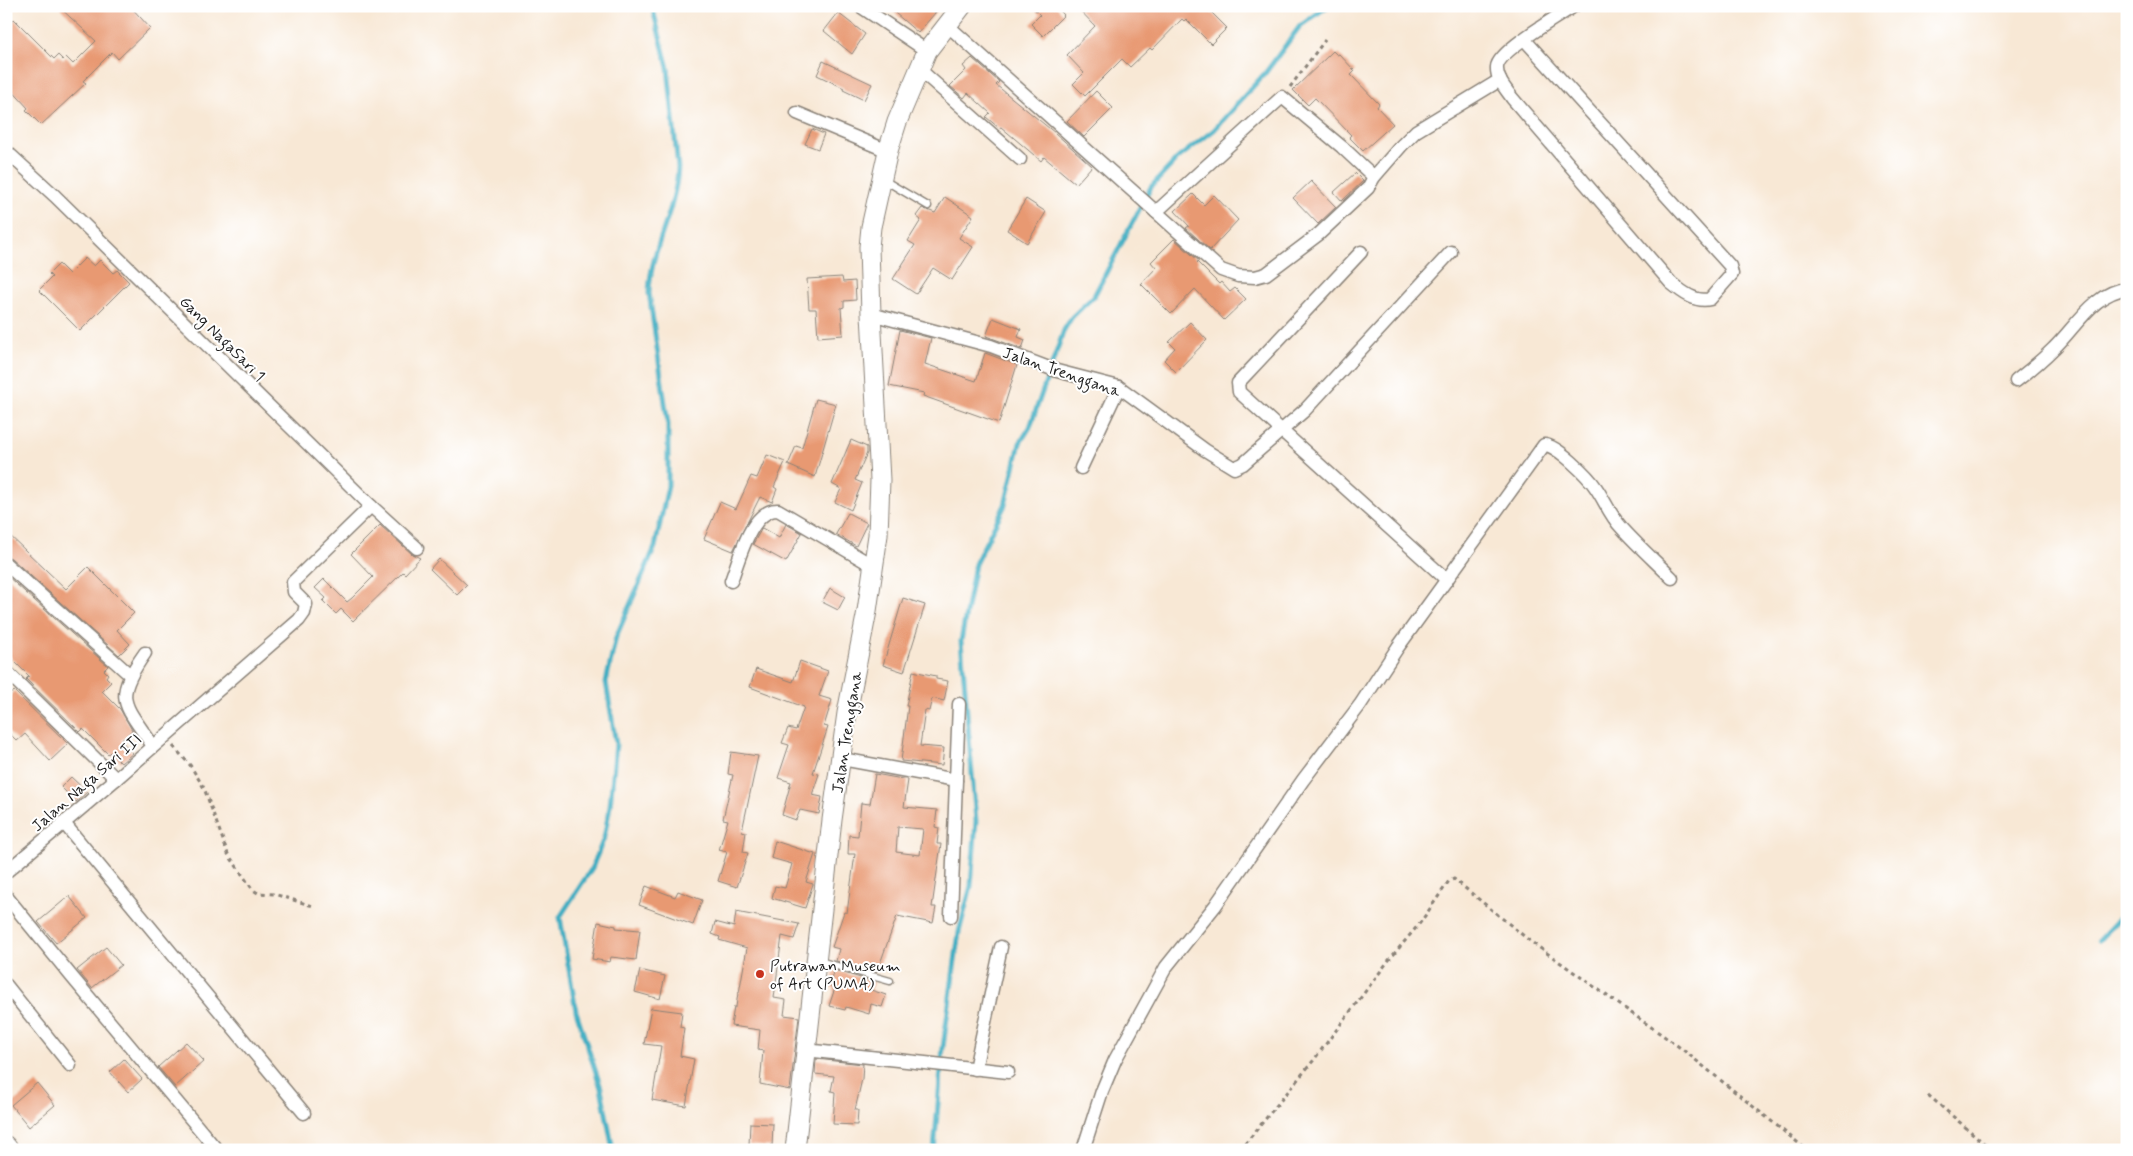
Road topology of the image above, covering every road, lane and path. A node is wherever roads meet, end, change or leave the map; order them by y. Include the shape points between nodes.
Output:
1 (860, 6) edge
2 (962, 6) edge
3 (1574, 6) edge
4 (946, 24) junction
5 (1524, 39) junction
6 (1325, 40) dead end
7 (927, 50) junction
8 (919, 70) junction
9 (1500, 80) junction
10 (1282, 97) junction
11 (797, 113) dead end
12 (6, 150) edge
13 (888, 151) junction
14 (1020, 159) dead end
15 (1374, 177) junction
16 (882, 178) junction
17 (928, 206) dead end
18 (1156, 212) junction
19 (1361, 252) dead end
20 (1452, 252) dead end
21 (2127, 289) edge
22 (871, 314) junction
23 (2016, 382) dead end
24 (1120, 386) junction
25 (1282, 430) junction
26 (1081, 468) dead end
27 (371, 506) junction
28 (417, 548) dead end
29 (6, 564) edge
30 (874, 568) junction
31 (1672, 578) dead end
32 (1447, 580) junction
33 (731, 581) dead end
34 (145, 653) dead end
35 (6, 671) edge
36 (130, 675) junction
37 (959, 704) dead end
38 (165, 736) junction
39 (153, 746) junction
40 (842, 759) junction
41 (116, 779) junction
42 (956, 780) junction
43 (63, 822) junction
44 (8, 868) edge
45 (6, 896) edge
46 (313, 906) dead end
47 (951, 916) dead end
48 (1000, 947) dead end
49 (816, 960) junction
50 (890, 981) dead end
51 (6, 985) edge
52 (805, 1050) junction
53 (70, 1065) dead end
54 (974, 1069) junction
55 (1008, 1072) dead end
56 (1928, 1095) dead end
57 (304, 1113) dead end
58 (6, 1146) edge
59 (9, 1150) edge
60 (217, 1150) edge
61 (795, 1150) edge
62 (1083, 1150) edge
63 (1240, 1150) edge
64 (1807, 1150) edge
65 (1992, 1150) edge

1 - 7 street
2 - 4 main road, Jalan Trenggana
3 - 5 street
4 - 7 main road, Jalan Trenggana
4 - 18 street
5 - 9 street via 1501,57 1497,66
5 - 9 street via 1730,266 1732,274 1710,299 1698,300 1671,283
6 - 10 path
7 - 8 main road, Jalan Trenggana
8 - 13 main road, Jalan Trenggana
8 - 14 street
9 - 15 street via 1416,131
10 - 15 street
10 - 18 street
11 - 13 street
12 - 27 street, Gang NagaSari 1
13 - 16 main road, Jalan Trenggana
15 - 18 street via 1368,188 1319,234 1266,274 1255,277 1221,270
16 - 17 lane
16 - 22 main road, Jalan Trenggana via 869,247
19 - 25 street via 1238,383 1239,392
20 - 25 street via 1305,410
21 - 23 street via 2112,293 2097,303
22 - 24 street, Jalan Trenggana via 991,346 1057,371
22 - 30 main road, Jalan Trenggana via 880,480
24 - 25 street, Jalan Trenggana via 1234,468
24 - 26 street
25 - 32 street
27 - 28 street, Gang NagaSari 1
27 - 38 street, Jalan Naga Sari III via 293,582 294,592 306,604 299,620
29 - 36 street
30 - 33 street via 778,510 771,510 754,524
30 - 40 main road, Jalan Trenggana via 847,713
31 - 32 street via 1620,526 1585,474 1546,444
32 - 62 street via 1215,906 1166,967 1115,1060
34 - 36 street
35 - 41 street
36 - 39 street via 124,700
37 - 42 street
38 - 39 street, Jalan Naga Sari III
38 - 46 path via 202,783 228,854 253,890
39 - 41 street, Jalan Naga Sari III
40 - 42 street
40 - 49 main road, Jalan Trenggana
41 - 43 street, Jalan Naga Sari III
42 - 47 street
43 - 44 street, Jalan Naga Sari III
43 - 57 street
45 - 60 street
48 - 54 street
49 - 50 lane
49 - 52 main road, Jalan Trenggana
51 - 53 street
52 - 54 street
52 - 61 main road, Jalan Trenggana
54 - 55 street
56 - 65 path
58 - 59 main road
63 - 64 path via 1313,1061 1449,881 1454,879 1530,941 1682,1049

